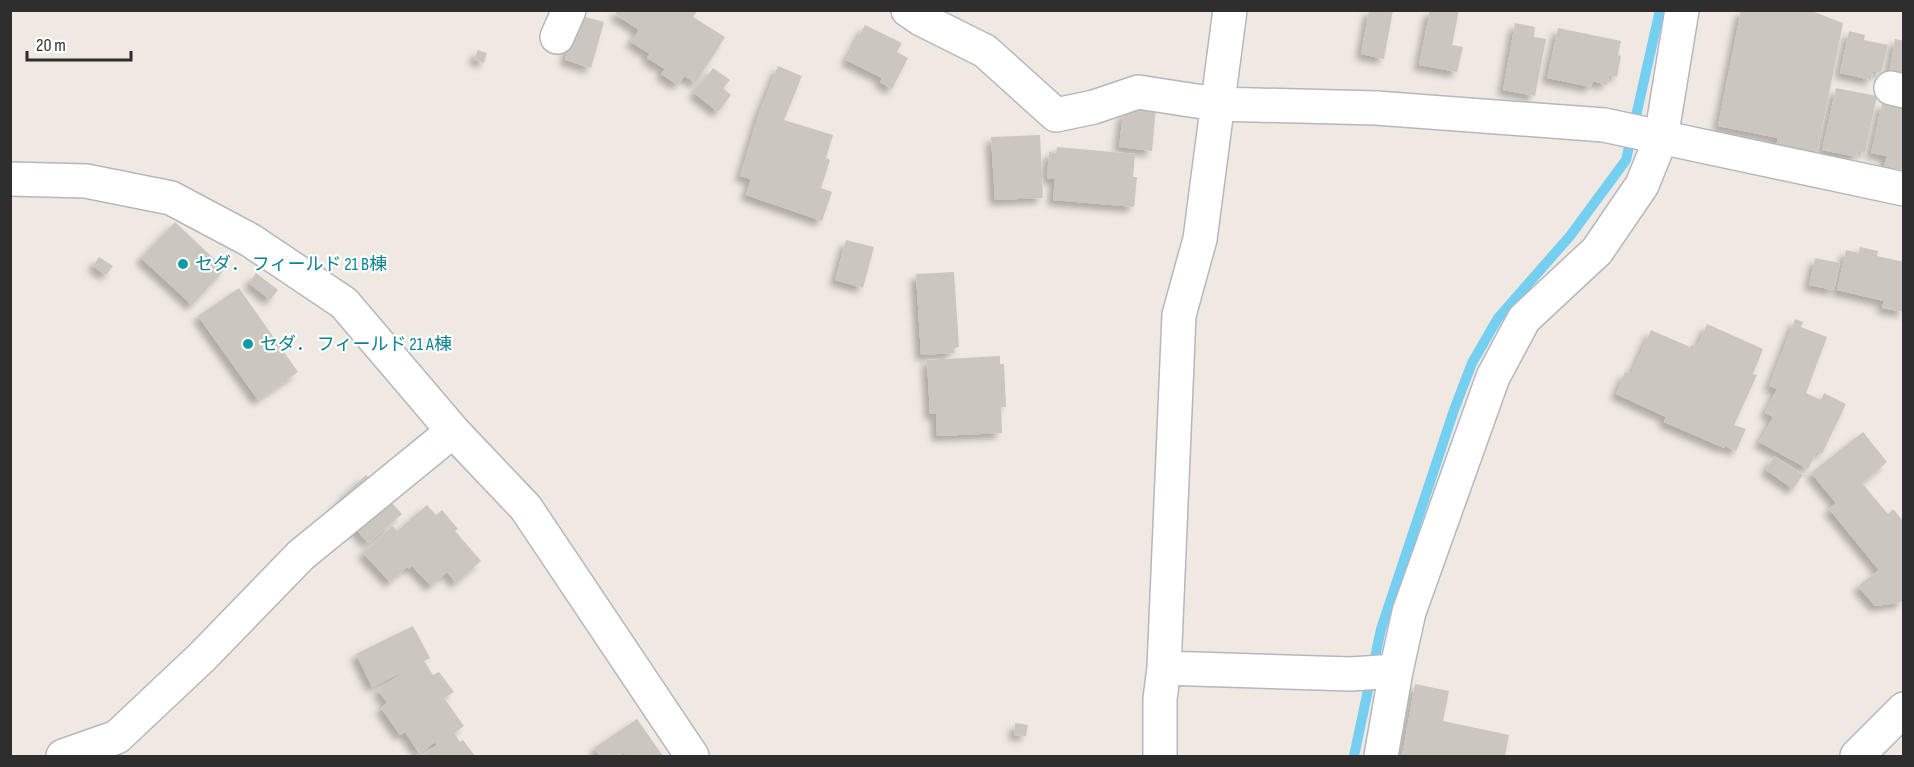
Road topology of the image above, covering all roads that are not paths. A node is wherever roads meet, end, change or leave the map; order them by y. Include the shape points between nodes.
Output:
1 (908, 10) edge
2 (1230, 10) edge
3 (1682, 10) edge
4 (1216, 104) junction
5 (1661, 138) junction
6 (10, 179) edge
7 (1904, 189) edge
8 (453, 431) junction
9 (1164, 668) junction
10 (1396, 671) junction
11 (1904, 709) edge
12 (63, 756) edge
13 (692, 756) edge
14 (1160, 756) edge
15 (1381, 756) edge
16 (1857, 756) edge

1 - 4 street via 985,51 1056,115 1138,92
2 - 4 street
3 - 5 street
4 - 5 street via 1376,108 1604,125
4 - 9 street via 1200,239 1179,315
5 - 7 street
5 - 10 street via 1642,185 1598,252 1524,319 1493,377 1409,612
6 - 8 street via 86,181 171,198 250,240 344,303
8 - 12 street via 301,555 117,737
8 - 13 street via 526,508
9 - 10 street via 1351,674
9 - 14 street
10 - 15 street
11 - 16 street

